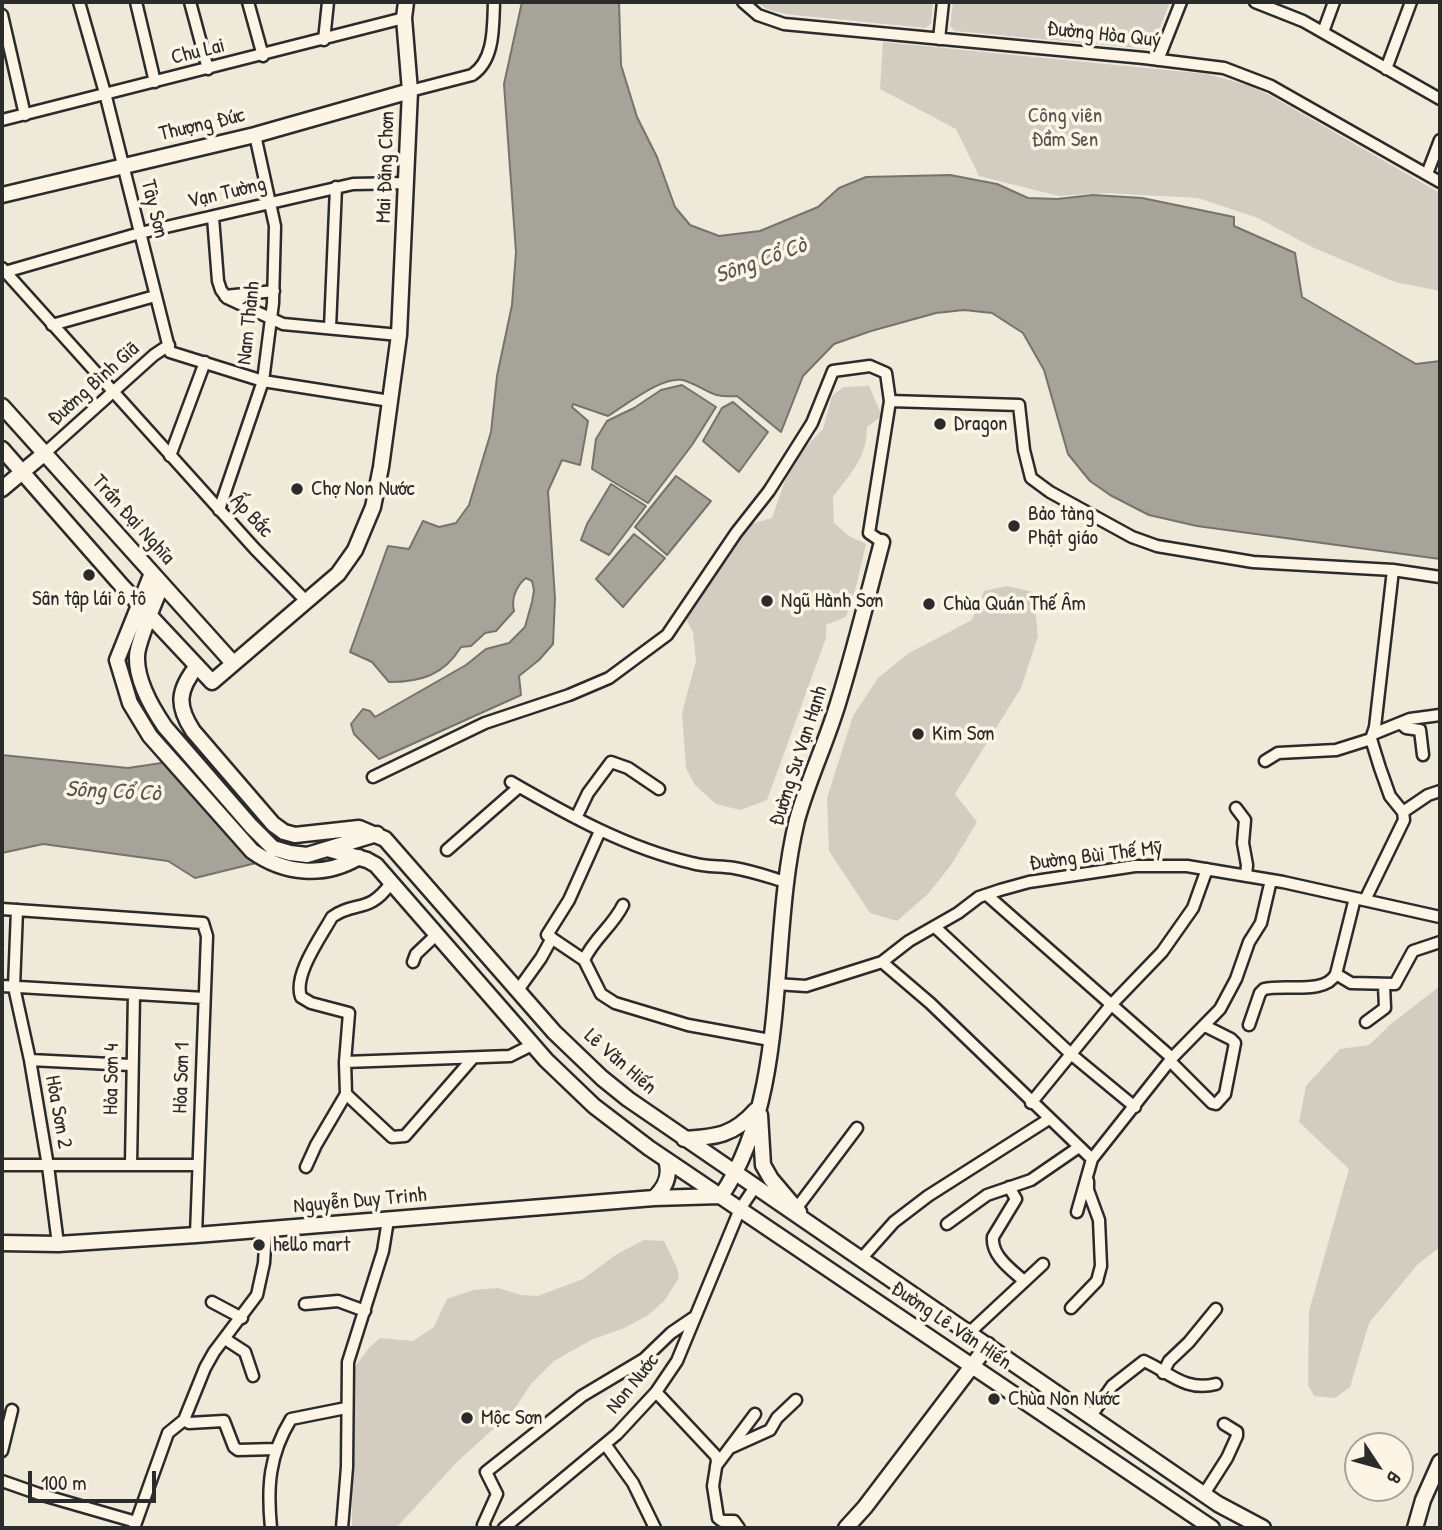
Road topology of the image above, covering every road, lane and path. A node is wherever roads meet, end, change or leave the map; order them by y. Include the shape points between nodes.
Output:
1 (79, 2) edge
2 (136, 2) edge
3 (190, 2) edge
4 (247, 2) edge
5 (328, 2) edge
6 (406, 2) edge
7 (494, 2) edge
8 (743, 2) edge
9 (943, 2) edge
10 (1181, 2) edge
11 (1257, 2) edge
12 (1335, 2) edge
13 (1411, 2) edge
14 (2, 15) edge
15 (404, 18) junction
16 (1323, 32) junction
17 (939, 38) junction
18 (324, 40) junction
19 (5, 46) edge
20 (263, 56) junction
21 (1158, 60) junction
22 (208, 69) junction
23 (1386, 69) junction
24 (155, 82) junction
25 (410, 91) junction
26 (105, 93) junction
27 (1440, 99) edge
28 (24, 115) junction
29 (2, 120) edge
30 (255, 135) junction
31 (1440, 140) edge
32 (123, 165) junction
33 (1427, 174) junction
34 (1440, 182) edge
35 (407, 183) junction
36 (336, 187) junction
37 (2, 195) edge
38 (269, 203) junction
39 (213, 217) junction
40 (140, 233) junction
41 (4, 270) edge
42 (274, 291) junction
43 (155, 296) junction
44 (225, 296) junction
45 (271, 318) junction
46 (52, 325) junction
47 (330, 328) junction
48 (399, 335) junction
49 (169, 345) junction
50 (205, 362) junction
51 (262, 380) junction
52 (113, 393) junction
53 (390, 401) junction
54 (890, 401) junction
55 (2, 406) edge
56 (2, 449) edge
57 (45, 453) junction
58 (170, 456) junction
59 (22, 472) junction
60 (2, 489) edge
61 (219, 510) junction
62 (883, 542) joint
63 (1393, 570) junction
64 (1440, 577) edge
65 (157, 578) junction
66 (306, 601) junction
67 (140, 604) junction
68 (150, 616) junction
69 (233, 663) junction
70 (197, 666) junction
71 (183, 715) junction
72 (1440, 715) edge
73 (1400, 723) junction
74 (164, 727) junction
75 (1372, 736) junction
76 (1423, 755) dead end
77 (1265, 761) dead end
78 (373, 777) dead end
79 (659, 789) dead end
80 (1440, 791) edge
81 (1236, 808) dead end
82 (1403, 812) junction
83 (576, 818) junction
84 (600, 831) junction
85 (377, 834) junction
86 (331, 850) junction
87 (447, 850) dead end
88 (359, 857) junction
89 (1207, 869) junction
90 (1246, 876) junction
91 (1271, 880) junction
92 (786, 882) junction
93 (391, 883) junction
94 (987, 895) junction
95 (1354, 898) junction
96 (1366, 900) junction
97 (623, 905) dead end
98 (2, 909) edge
99 (17, 910) junction
100 (1440, 917) edge
101 (934, 927) junction
102 (436, 935) junction
103 (552, 938) junction
104 (1440, 942) edge
105 (584, 960) junction
106 (413, 962) dead end
107 (882, 962) junction
108 (1336, 974) junction
109 (776, 984) junction
110 (1384, 985) junction
111 (2, 986) edge
112 (14, 987) junction
113 (518, 990) junction
114 (134, 994) junction
115 (204, 998) junction
116 (1111, 1005) junction
117 (1366, 1022) dead end
118 (1249, 1025) dead end
119 (1205, 1026) junction
120 (770, 1041) junction
121 (533, 1045) junction
122 (1072, 1055) junction
123 (472, 1058) junction
124 (30, 1060) junction
125 (1171, 1060) junction
126 (345, 1062) junction
127 (131, 1065) junction
128 (346, 1094) junction
129 (1031, 1102) junction
130 (759, 1107) junction
131 (1135, 1107) junction
132 (1049, 1119) junction
133 (857, 1128) dead end
134 (684, 1139) junction
135 (1079, 1147) junction
136 (1092, 1159) junction
137 (666, 1160) junction
138 (2, 1165) edge
139 (131, 1165) junction
140 (198, 1165) junction
141 (48, 1166) junction
142 (306, 1167) dead end
143 (736, 1174) junction
144 (1088, 1174) junction
145 (755, 1187) junction
146 (1009, 1187) junction
147 (721, 1196) junction
148 (654, 1198) junction
149 (740, 1209) junction
150 (796, 1209) junction
151 (1077, 1212) dead end
152 (388, 1220) junction
153 (806, 1221) junction
154 (947, 1224) dead end
155 (266, 1230) junction
156 (196, 1235) junction
157 (2, 1243) edge
158 (58, 1244) junction
159 (861, 1259) junction
160 (1043, 1264) dead end
161 (1024, 1282) junction
162 (212, 1302) dead end
163 (305, 1304) dead end
164 (1071, 1308) dead end
165 (1216, 1308) dead end
166 (365, 1311) junction
167 (242, 1318) junction
168 (693, 1318) junction
169 (970, 1332) junction
170 (225, 1339) junction
171 (988, 1345) junction
172 (973, 1365) junction
173 (1163, 1373) junction
174 (253, 1376) dead end
175 (1216, 1384) dead end
176 (656, 1392) junction
177 (796, 1400) dead end
178 (346, 1408) junction
179 (12, 1410) dead end
180 (755, 1414) dead end
181 (1091, 1416) junction
182 (184, 1420) junction
183 (1224, 1424) dead end
184 (605, 1444) junction
185 (730, 1448) junction
186 (275, 1449) junction
187 (2, 1451) edge
188 (1440, 1462) edge
189 (716, 1466) junction
190 (2, 1481) edge
191 (1436, 1484) edge
192 (1204, 1494) junction
193 (135, 1525) edge
194 (271, 1528) edge
195 (342, 1528) edge
196 (485, 1528) edge
197 (504, 1528) edge
198 (655, 1528) edge
199 (739, 1528) edge
200 (846, 1528) edge
201 (1212, 1528) edge
202 (1263, 1528) edge
203 (1415, 1528) edge

1 - 26 street, Tây Sơn
2 - 24 street
3 - 22 street
4 - 20 street
5 - 18 street
6 - 15 main road, Mai Đăng Chơn
7 - 25 street via 492,41 478,71
8 - 17 street, Đường Hòa Quý via 758,15 784,24
9 - 17 street
10 - 21 street
11 - 16 street
12 - 16 street
13 - 23 street
14 - 19 street
15 - 18 street, Chu Lai
15 - 25 main road, Mai Đăng Chơn
16 - 23 street
17 - 21 street, Đường Hòa Quý
18 - 20 street, Chu Lai
19 - 28 street
20 - 22 street, Chu Lai
21 - 33 street, Đường Hòa Quý via 1224,68 1252,77
22 - 24 street, Chu Lai
23 - 27 street
24 - 26 street, Chu Lai
25 - 30 main road, Thượng Đức
25 - 35 main road, Mai Đăng Chơn
26 - 28 street, Chu Lai
26 - 32 street, Tây Sơn
28 - 29 street, Chu Lai
30 - 32 main road, Thượng Đức
30 - 38 street, Nam Thành
31 - 33 street
32 - 37 main road, Thượng Đức
32 - 40 street, Tây Sơn
33 - 34 street, Đường Hòa Quý
35 - 36 street, Vạn Tường
35 - 48 main road, Mai Đăng Chơn
36 - 38 street, Vạn Tường
36 - 47 street
38 - 39 street, Vạn Tường
38 - 42 street, Nam Thành via 275,226
39 - 40 street, Vạn Tường
39 - 44 street via 217,275
40 - 41 street, Vạn Tường
40 - 43 street, Tây Sơn
41 - 46 street, Ấp Bắc
42 - 44 street
42 - 45 street, Nam Thành
43 - 46 street
43 - 49 street, Tây Sơn
44 - 45 street
45 - 47 street via 283,324
45 - 51 street, Nam Thành
46 - 52 street, Ấp Bắc
47 - 48 street
48 - 53 main road, Mai Đăng Chơn
49 - 50 street via 170,352
49 - 52 street, Đường Bình Giã
50 - 51 street
50 - 58 street
51 - 53 street
51 - 61 street, Nam Thành
52 - 57 street, Đường Bình Giã
52 - 58 street, Ấp Bắc
53 - 66 main road, Mai Đăng Chơn via 373,507 364,530 338,574
54 - 62 street, Đường Sư Vạn Hạnh via 869,533
54 - 63 street via 1019,405 1031,478 1157,546 1253,562
54 - 78 street via 886,373 870,366 833,371 812,423 667,635 609,678 485,723
55 - 57 main road, Trần Đại Nghĩa
56 - 59 main road
57 - 59 main road
57 - 65 main road, Trần Đại Nghĩa
58 - 61 street, Ấp Bắc
59 - 60 main road
59 - 67 main road
61 - 66 street, Ấp Bắc
62 - 92 main road, Đường Sư Vạn Hạnh via 839,701 798,820
63 - 64 street
63 - 75 street
65 - 67 main road
65 - 68 main road
65 - 69 main road, Trần Đại Nghĩa
66 - 69 main road, Mai Đăng Chơn
67 - 68 main road
67 - 88 main road via 117,660 130,703 150,736 265,860 298,871 343,866
68 - 70 main road
68 - 74 main road via 137,655 146,692
69 - 70 main road, Mai Đăng Chơn via 212,682
70 - 71 main road via 182,692
71 - 74 main road
71 - 85 main road via 284,832 295,835 359,828
72 - 73 street
73 - 75 street
73 - 76 street via 1420,730
74 - 86 main road via 273,848 307,855
75 - 77 street via 1336,750 1278,753
75 - 82 street via 1390,796
79 - 83 street via 611,762
80 - 82 street via 1427,794
81 - 90 street via 1245,820
82 - 96 street via 1404,820
83 - 84 street
83 - 87 street via 515,785
84 - 92 street via 695,864
84 - 103 street via 569,901 547,935
85 - 86 main road
85 - 113 main road, Lê Văn Hiến via 394,847
86 - 88 main road
88 - 93 main road via 376,865
89 - 90 street, Đường Bùi Thế Mỹ
89 - 94 street, Đường Bùi Thế Mỹ via 1135,866 1029,882
89 - 116 street via 1193,908 1162,952
90 - 91 street, Đường Bùi Thế Mỹ
91 - 95 street, Đường Bùi Thế Mỹ
91 - 119 street via 1261,923 1236,979
92 - 109 main road, Đường Sư Vạn Hạnh
93 - 102 main road
93 - 126 street via 372,903 332,917 299,985 303,1000 349,1013
94 - 101 street, Đường Bùi Thế Mỹ
94 - 116 street
95 - 96 street, Đường Bùi Thế Mỹ
95 - 108 street
96 - 100 street, Đường Bùi Thế Mỹ
97 - 105 street
98 - 99 street
99 - 112 street, Hỏa Sơn 2
99 - 115 street, Hỏa Sơn 1 via 203,923 207,936
101 - 107 street, Đường Bùi Thế Mỹ
101 - 122 street
102 - 106 street
102 - 121 main road
103 - 105 street
103 - 113 street
104 - 110 street via 1416,948 1398,982
105 - 120 street via 601,993 615,1003 688,1025
107 - 109 street, Đường Bùi Thế Mỹ via 806,986
107 - 129 street
108 - 110 street via 1351,983
108 - 118 street via 1325,986 1264,989
109 - 120 main road, Đường Sư Vạn Hạnh
110 - 117 street via 1385,1009
111 - 112 street
112 - 114 street
112 - 124 street, Hỏa Sơn 2
113 - 134 main road, Lê Văn Hiến via 602,1078
114 - 115 street
114 - 127 street, Hỏa Sơn 4
115 - 140 street, Hỏa Sơn 1
116 - 122 street
116 - 125 street
119 - 125 street
119 - 125 street via 1235,1043 1221,1100 1212,1103
120 - 130 main road, Đường Sư Vạn Hạnh
121 - 123 street via 510,1056
121 - 137 main road via 594,1106
122 - 129 street
122 - 131 street
123 - 126 street
123 - 128 street via 405,1136 392,1137
124 - 127 street
124 - 141 street, Hỏa Sơn 2
125 - 131 street
126 - 128 street
127 - 139 street, Hỏa Sơn 4
128 - 142 street
129 - 132 street
130 - 134 main road via 743,1124 718,1137
130 - 143 main road, Đường Sư Vạn Hạnh
130 - 150 main road via 763,1164
131 - 136 street
132 - 135 street
132 - 159 street via 928,1196 894,1222
133 - 150 street
134 - 143 main road, Lê Văn Hiến
135 - 136 street
135 - 146 street via 1031,1180
136 - 144 street
137 - 147 main road, Đường Lê Văn Hiến
137 - 148 main road via 667,1182
138 - 141 street
139 - 140 street
139 - 141 street
140 - 156 street, Hỏa Sơn 1
141 - 158 street, Hỏa Sơn 2
143 - 145 main road, Lê Văn Hiến
143 - 147 main road, Đường Sư Vạn Hạnh
144 - 151 street
144 - 164 street via 1088,1190 1099,1220 1101,1266 1097,1280
145 - 149 street, Non Nước
145 - 153 main road, Lê Văn Hiến
146 - 154 street via 987,1195
146 - 161 street via 1016,1199 992,1244
147 - 148 main road, Nguyễn Duy Trinh
147 - 149 main road, Đường Lê Văn Hiến
148 - 152 main road, Nguyễn Duy Trinh
149 - 168 street, Non Nước
149 - 172 main road, Đường Lê Văn Hiến
150 - 153 main road
152 - 155 main road, Nguyễn Duy Trinh
152 - 166 street
153 - 159 main road, Lê Văn Hiến
155 - 156 main road, Nguyễn Duy Trinh
155 - 167 street via 260,1287
156 - 158 main road, Nguyễn Duy Trinh
157 - 158 main road, Nguyễn Duy Trinh
159 - 169 main road, Đường Lê Văn Hiến
160 - 161 street
161 - 169 street
162 - 167 street
163 - 166 street via 338,1301
165 - 173 street
166 - 178 street via 348,1362
167 - 170 street
168 - 176 street, Non Nước via 677,1361
168 - 196 street via 644,1359 582,1396 486,1472 497,1494
169 - 171 main road, Đường Lê Văn Hiến
170 - 174 street via 245,1352
170 - 182 street via 205,1368
171 - 172 main road
171 - 181 main road, Đường Lê Văn Hiến
172 - 200 main road
172 - 201 main road, Đường Lê Văn Hiến
173 - 175 street via 1200,1386
173 - 181 street via 1144,1361 1112,1386
176 - 184 street, Non Nước
176 - 189 street via 716,1456
177 - 185 street via 770,1430
178 - 186 street via 291,1419
178 - 195 street
179 - 187 street
180 - 185 street
181 - 192 main road, Đường Lê Văn Hiến
182 - 186 street via 224,1421 238,1450
182 - 193 street via 168,1433
183 - 192 street via 1237,1436
184 - 197 street, Non Nước
184 - 198 street via 633,1483
185 - 189 street
186 - 194 street via 270,1468
188 - 191 main road
189 - 199 street via 713,1486 718,1518 734,1521
190 - 193 street
191 - 203 main road via 1423,1500
192 - 202 main road, Đường Lê Văn Hiến

